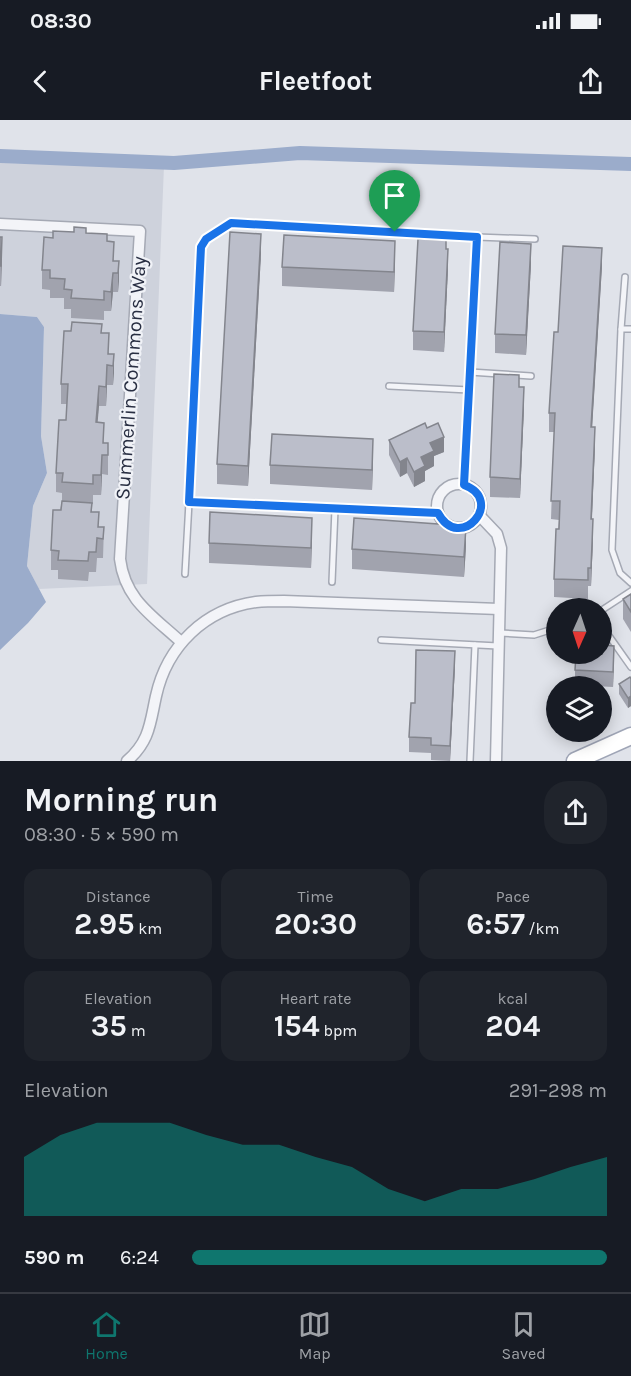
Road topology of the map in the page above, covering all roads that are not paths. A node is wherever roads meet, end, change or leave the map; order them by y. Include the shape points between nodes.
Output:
1 (0, 224) edge
2 (477, 237) junction
3 (535, 238) dead end
4 (625, 277) dead end
5 (621, 329) junction
6 (631, 329) edge
7 (470, 372) junction
8 (531, 376) dead end
9 (389, 386) dead end
10 (469, 390) junction
11 (464, 485) junction
12 (189, 502) junction
13 (335, 509) junction
14 (438, 513) junction
15 (479, 515) junction
16 (185, 574) dead end
17 (332, 582) dead end
18 (631, 583) edge
19 (631, 591) edge
20 (612, 603) edge
21 (499, 609) junction
22 (546, 631) edge
23 (498, 633) junction
24 (381, 640) dead end
25 (612, 640) edge
26 (181, 642) junction
27 (475, 645) junction
28 (498, 646) junction
29 (631, 667) edge
30 (631, 736) edge
31 (127, 761) edge
32 (470, 761) edge
33 (496, 761) edge
34 (575, 761) edge

1 - 26 street, Summerlin Commons Way via 140,231 120,559 128,590
2 - 3 lane
2 - 7 lane
2 - 12 lane via 231,223 206,239 201,247
4 - 5 lane
5 - 6 lane
5 - 18 lane via 612,550 620,573
7 - 8 lane
7 - 10 lane
9 - 10 lane
10 - 11 lane
11 - 14 street via 443,491
11 - 15 street via 478,496
12 - 13 lane
12 - 16 lane
13 - 14 lane
13 - 17 lane
14 - 15 street via 447,524 462,528
15 - 21 street via 497,534 501,548
19 - 20 lane
21 - 23 street
21 - 26 street via 256,602 213,616
22 - 23 lane via 534,635
23 - 28 street
24 - 27 lane
25 - 29 lane
26 - 31 street via 160,680 148,733
27 - 28 lane
27 - 32 lane
28 - 33 street
30 - 34 main road

